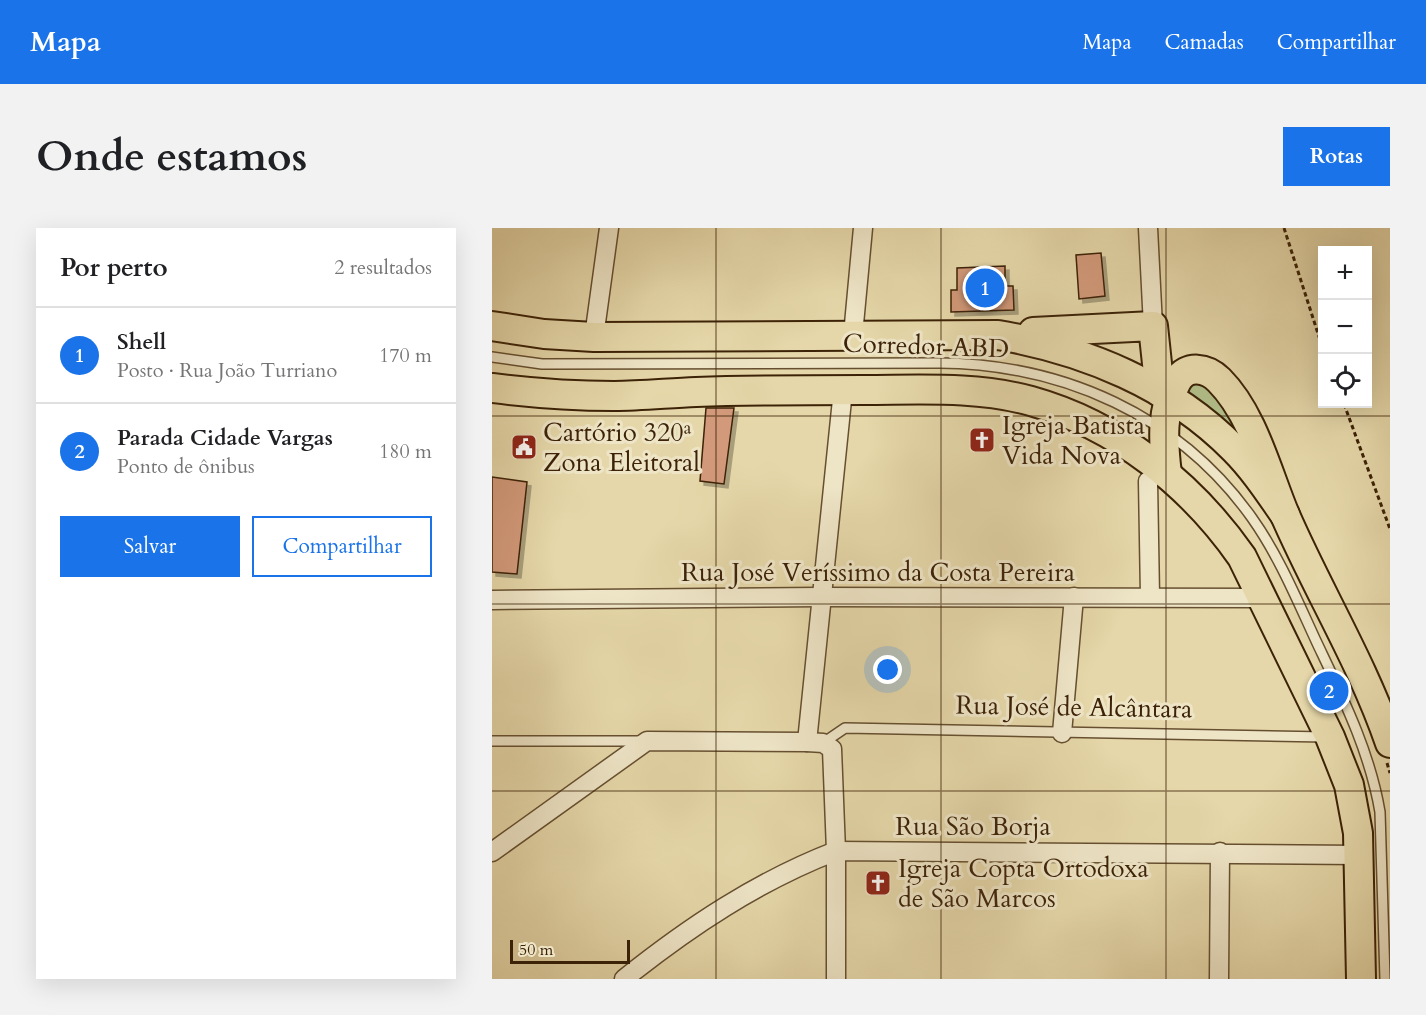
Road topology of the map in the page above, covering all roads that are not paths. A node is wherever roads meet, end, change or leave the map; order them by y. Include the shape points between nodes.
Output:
1 (609, 228) edge
2 (862, 228) edge
3 (1148, 228) edge
4 (492, 326) edge
5 (1153, 326) junction
6 (853, 335) junction
7 (998, 335) junction
8 (594, 337) junction
9 (492, 357) edge
10 (492, 388) edge
11 (843, 390) junction
12 (1164, 394) junction
13 (1165, 431) junction
14 (1157, 477) junction
15 (1285, 514) junction
16 (1150, 596) junction
17 (820, 597) junction
18 (1074, 597) junction
19 (1263, 598) junction
20 (492, 600) edge
21 (1062, 733) junction
22 (1330, 737) junction
23 (492, 741) edge
24 (647, 741) junction
25 (821, 745) junction
26 (1388, 749) edge
27 (495, 847) edge
28 (836, 851) junction
29 (1220, 852) junction
30 (1359, 855) junction
31 (625, 979) edge
32 (836, 979) edge
33 (1220, 979) edge
34 (1361, 979) edge
35 (1385, 979) edge

1 - 8 street
2 - 6 street
3 - 5 street
4 - 8 main road
5 - 7 main road
5 - 12 main road
6 - 7 main road
6 - 8 main road
7 - 12 main road via 1082,354
9 - 13 lane, Corredor ABD via 542,364 999,366 1087,389
10 - 11 main road via 614,396
11 - 14 main road via 941,390 1029,400 1088,422 1134,449
11 - 17 street
12 - 13 main road
12 - 15 main road via 1233,448
12 - 15 main road via 1180,375 1191,369 1209,372 1219,380 1256,438
13 - 14 main road
13 - 35 lane, Corredor ABD via 1213,471 1268,543 1360,736 1380,812
14 - 16 street
14 - 19 main road via 1226,535
15 - 26 main road
16 - 18 street, Rua José Veríssimo da Costa Pereira
16 - 19 street, Rua José Veríssimo da Costa Pereira
17 - 18 street, Rua José Veríssimo da Costa Pereira
17 - 20 street, Rua José Veríssimo da Costa Pereira
17 - 25 street
18 - 21 street
19 - 22 main road
21 - 22 lane, Rua José de Alcântara
21 - 25 lane, Rua José de Alcântara via 844,728
22 - 30 main road via 1349,785
23 - 24 lane
24 - 25 street
24 - 27 street
25 - 28 street
28 - 29 street, Rua São Borja
28 - 31 street, Rua São Borja via 746,894 674,939
28 - 32 street
29 - 30 street, Rua São Borja
29 - 33 street
30 - 34 main road

